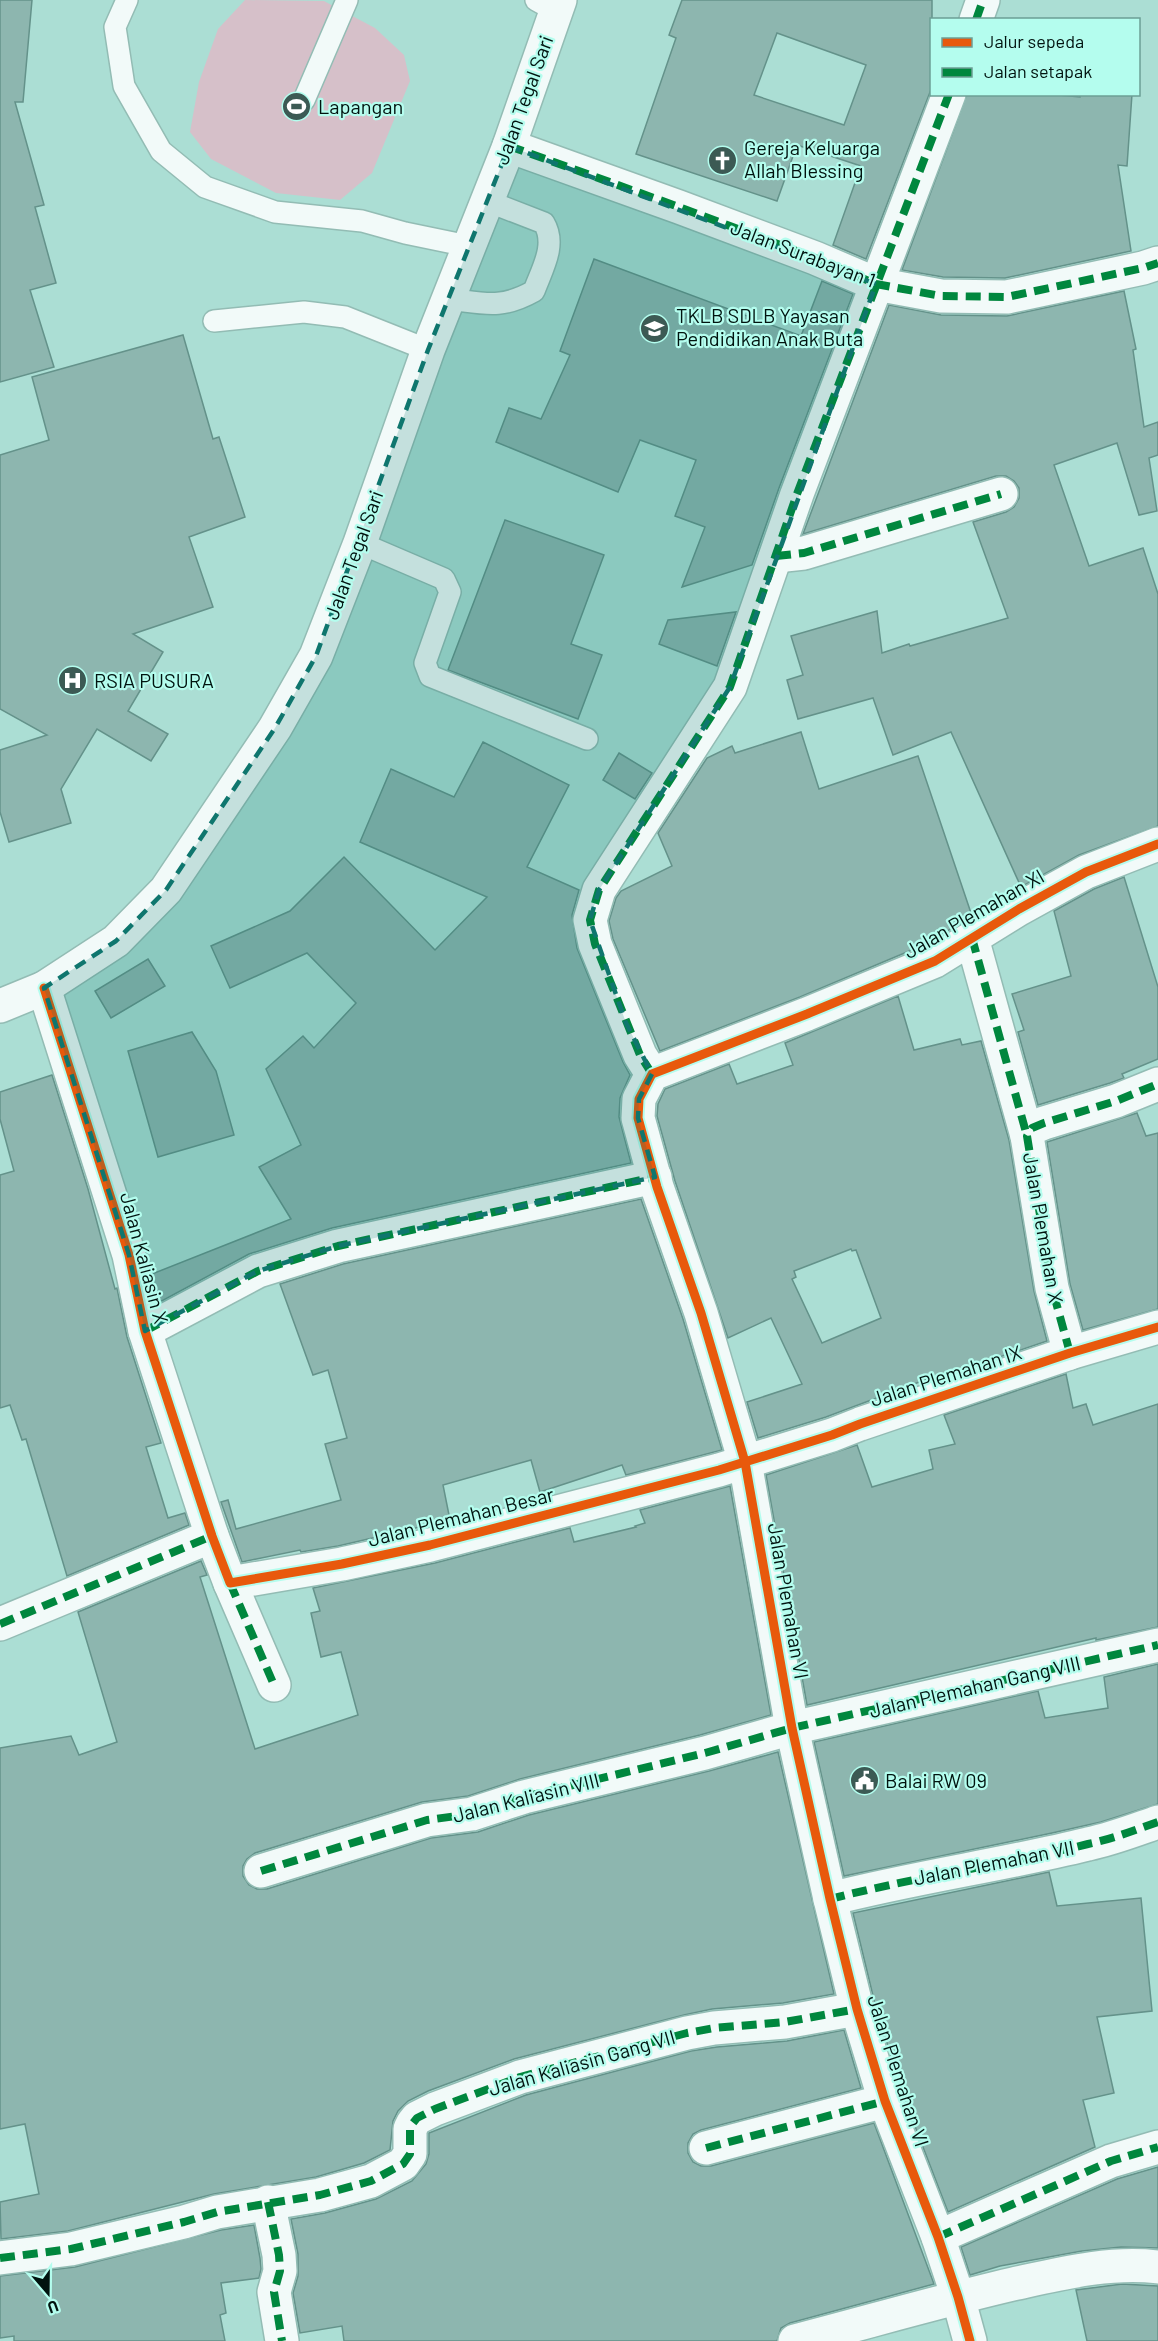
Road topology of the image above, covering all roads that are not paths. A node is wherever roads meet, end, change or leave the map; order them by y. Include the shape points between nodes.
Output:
1 (127, 0) edge
2 (347, 0) edge
3 (983, 0) edge
4 (550, 4) edge
5 (977, 18) edge
6 (948, 96) edge
7 (304, 100) dead end
8 (509, 146) junction
9 (487, 201) junction
10 (468, 246) junction
11 (1150, 265) edge
12 (876, 284) junction
13 (448, 299) junction
14 (214, 321) dead end
15 (428, 350) junction
16 (1000, 494) dead end
17 (360, 543) junction
18 (776, 556) junction
19 (587, 739) dead end
20 (1158, 844) edge
21 (972, 938) junction
22 (44, 988) junction
23 (0, 1006) edge
24 (652, 1074) junction
25 (1158, 1084) edge
26 (1027, 1136) junction
27 (655, 1177) junction
28 (1158, 1328) edge
29 (145, 1331) junction
30 (1071, 1353) junction
31 (746, 1462) junction
32 (200, 1541) junction
33 (230, 1582) junction
34 (0, 1623) edge
35 (1158, 1645) edge
36 (274, 1685) dead end
37 (792, 1728) junction
38 (1158, 1822) edge
39 (261, 1871) dead end
40 (830, 1899) junction
41 (857, 2009) junction
42 (885, 2101) junction
43 (1158, 2147) edge
44 (706, 2148) dead end
45 (268, 2202) junction
46 (938, 2237) junction
47 (0, 2258) edge
48 (1158, 2267) edge
49 (958, 2297) junction
50 (282, 2341) edge
51 (795, 2341) edge
52 (970, 2341) edge

1 - 10 lane via 115,27 124,86 161,151 205,187 275,212 362,221
2 - 7 lane
3 - 5 street
4 - 8 street, Jalan Tegal Sari
6 - 12 street
8 - 9 street, Jalan Tegal Sari
8 - 12 street, Jalan Surabayan 1
9 - 10 street, Jalan Tegal Sari
9 - 13 lane via 544,223 549,231 550,246 534,291 498,305
10 - 13 street, Jalan Tegal Sari
11 - 12 street, Jalan Surabayan 1 via 1007,297 941,296
12 - 18 street
13 - 15 street, Jalan Tegal Sari
14 - 15 lane via 304,312 345,317
15 - 17 street, Jalan Tegal Sari
16 - 18 street via 804,553
17 - 19 lane via 444,579 448,585 450,592 425,663 430,676
17 - 22 street, Jalan Tegal Sari via 316,656 275,728 166,890 116,941
18 - 24 street via 730,687 599,890 590,920 614,994
20 - 21 street, Jalan Plemahan XI via 1086,872
21 - 24 street, Jalan Plemahan XI via 935,961
21 - 26 street
22 - 23 street, Jalan Tegal Sari
22 - 29 street, Jalan Kaliasin X via 129,1255
24 - 27 street, Jalan Plemahan VI via 639,1100 638,1118
25 - 26 street, Jalan Plemahan X via 1044,1122
26 - 30 street, Jalan Plemahan X via 1052,1288
27 - 29 street via 338,1246 258,1271
27 - 31 street, Jalan Plemahan VI
28 - 30 street, Jalan Plemahan IX
29 - 32 street, Jalan Kaliasin X
30 - 31 street, Jalan Plemahan IX
31 - 33 street, Jalan Plemahan Besar via 430,1545
31 - 37 street, Jalan Plemahan VI
32 - 33 street
32 - 34 street
33 - 36 street
35 - 37 street, Jalan Plemahan Gang VIII
37 - 39 street, Jalan Kaliasin VIII via 472,1814 427,1820
37 - 40 street, Jalan Plemahan VI
38 - 40 street, Jalan Plemahan VII via 1091,1844
40 - 41 street, Jalan Plemahan VI
41 - 42 street, Jalan Plemahan VI
41 - 45 street, Jalan Kaliasin Gang VII via 687,2033 520,2077 417,2118 410,2129 407,2159 371,2181 320,2195
42 - 44 street
42 - 46 street, Jalan Plemahan VI
43 - 46 street via 1111,2161
45 - 47 street, Jalan Kaliasin Gang VII via 71,2249
45 - 50 street via 280,2271 274,2292
46 - 49 street, Jalan Plemahan VI
48 - 49 street via 1068,2272
49 - 51 street
49 - 52 street, Jalan Plemahan VI

